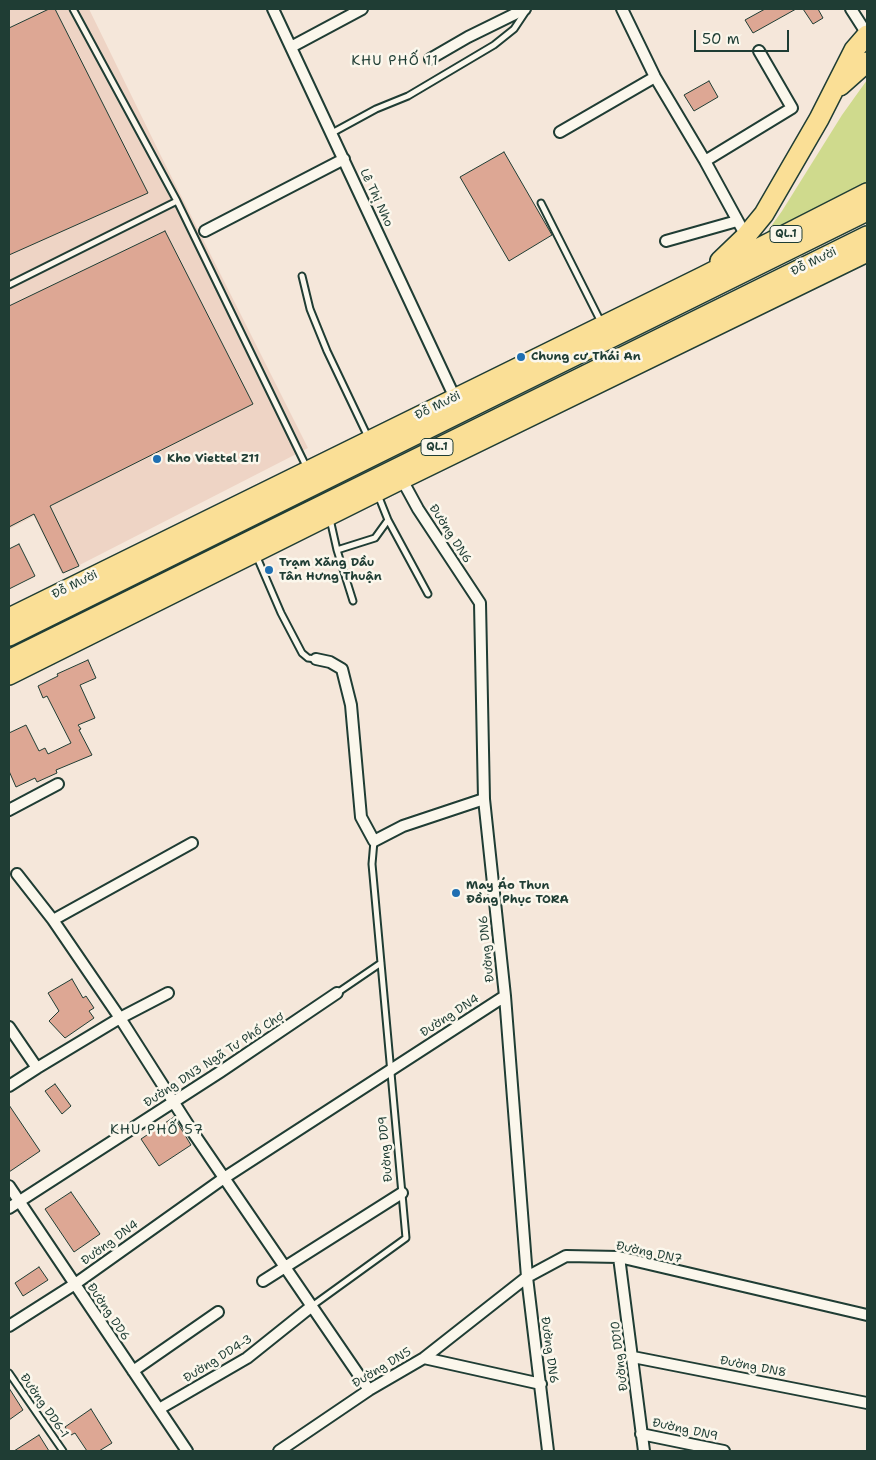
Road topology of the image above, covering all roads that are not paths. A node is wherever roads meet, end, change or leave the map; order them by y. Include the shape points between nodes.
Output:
1 (73, 9) edge
2 (273, 9) edge
3 (362, 9) edge
4 (526, 9) edge
5 (622, 9) edge
6 (851, 9) edge
7 (867, 35) edge
8 (291, 47) junction
9 (759, 51) dead end
10 (430, 59) dead end
11 (867, 62) edge
12 (655, 77) junction
13 (832, 93) junction
14 (560, 132) dead end
15 (332, 133) junction
16 (344, 159) junction
17 (705, 161) junction
18 (867, 193) edge
19 (177, 201) junction
20 (541, 203) dead end
21 (867, 211) edge
22 (742, 229) junction
23 (205, 230) dead end
24 (867, 236) edge
25 (666, 241) dead end
26 (867, 252) edge
27 (752, 269) junction
28 (302, 276) dead end
29 (704, 276) junction
30 (9, 285) edge
31 (665, 311) junction
32 (603, 325) junction
33 (458, 404) junction
34 (370, 440) junction
35 (309, 471) junction
36 (399, 473) junction
37 (376, 492) junction
38 (328, 516) junction
39 (388, 520) junction
40 (337, 550) junction
41 (255, 553) junction
42 (428, 594) dead end
43 (353, 601) dead end
44 (9, 618) edge
45 (9, 636) edge
46 (316, 659) joint
47 (9, 660) edge
48 (9, 676) edge
49 (58, 784) dead end
50 (484, 799) junction
51 (9, 810) edge
52 (374, 841) junction
53 (192, 843) dead end
54 (17, 874) dead end
55 (53, 920) junction
56 (381, 963) junction
57 (168, 993) dead end
58 (337, 993) joint
59 (505, 996) junction
60 (120, 1018) junction
61 (9, 1028) edge
62 (37, 1068) junction
63 (391, 1070) junction
64 (9, 1086) edge
65 (173, 1102) junction
66 (224, 1178) junction
67 (9, 1186) edge
68 (402, 1193) junction
69 (19, 1201) junction
70 (9, 1208) edge
71 (620, 1257) junction
72 (284, 1266) junction
73 (526, 1277) junction
74 (263, 1281) dead end
75 (75, 1284) junction
76 (312, 1306) junction
77 (218, 1312) dead end
78 (867, 1315) edge
79 (9, 1326) edge
80 (633, 1357) junction
81 (424, 1358) junction
82 (133, 1371) junction
83 (9, 1373) edge
84 (541, 1384) junction
85 (369, 1390) junction
86 (867, 1403) edge
87 (159, 1409) junction
88 (641, 1434) junction
89 (63, 1451) edge
90 (187, 1451) edge
91 (279, 1451) edge
92 (548, 1451) edge
93 (644, 1451) edge
94 (724, 1451) edge

1 - 19 lane
2 - 8 street, Lê Thị Nho
3 - 8 street
4 - 10 street via 468,36
4 - 15 lane via 514,30 494,45 408,96
5 - 12 street
6 - 7 street
7 - 13 highway via 854,50
8 - 15 street, Lê Thị Nho
9 - 17 street via 792,108
11 - 13 highway
12 - 14 street
12 - 17 street
13 - 22 highway via 764,214
15 - 16 street, Lê Thị Nho
16 - 23 street
16 - 33 street, Lê Thị Nho
17 - 22 street
18 - 29 highway, Đỗ Mười / QL.1
19 - 30 lane
19 - 35 lane
20 - 32 lane
21 - 27 highway, Đỗ Mười / QL.1
22 - 25 street
22 - 29 highway
24 - 36 highway, Đỗ Mười / QL.1
26 - 36 highway, Đỗ Mười / QL.1
27 - 29 highway
27 - 31 highway, Đỗ Mười / QL.1
28 - 34 lane via 310,309 327,351
29 - 31 highway
29 - 32 highway, Đỗ Mười / QL.1
31 - 33 highway, Đỗ Mười / QL.1
32 - 33 highway, Đỗ Mười / QL.1
33 - 34 highway, Đỗ Mười / QL.1
33 - 45 highway, Đỗ Mười / QL.1
34 - 35 highway, Đỗ Mười / QL.1
35 - 44 highway, Đỗ Mười / QL.1
36 - 37 highway, Đỗ Mười / QL.1
36 - 47 highway, Đỗ Mười / QL.1
36 - 50 street, Đường DN6 via 480,603
37 - 38 highway, Đỗ Mười / QL.1
37 - 39 lane
38 - 40 lane
38 - 41 highway, Đỗ Mười / QL.1
39 - 40 lane via 375,538
39 - 42 lane
40 - 43 lane
41 - 46 lane via 302,653
41 - 48 highway, Đỗ Mười / QL.1
46 - 52 street via 342,669 351,704 361,817
49 - 51 street
50 - 52 street via 402,826
50 - 59 street, Đường DN6
52 - 56 lane, Đường DD9 via 372,864
53 - 55 street
54 - 55 street
55 - 60 street
56 - 58 lane, Đường DN3 Ngã Tư Phố Chợ
56 - 63 lane, Đường DD9
57 - 60 street
58 - 65 street, Đường DN3 Ngã Tư Phố Chợ
59 - 63 street, Đường DN4
59 - 73 street, Đường DN6
60 - 62 street
60 - 65 street
61 - 62 street
62 - 64 street
63 - 66 street, Đường DN4
63 - 68 lane, Đường DD9
65 - 66 street
65 - 69 street, Đường DN3 Ngã Tư Phố Chợ
66 - 72 street
66 - 75 street, Đường DN4
67 - 69 street, Đường DD6
68 - 72 street
68 - 76 lane, Đường DD9 via 406,1238
69 - 70 street, Đường DN3 Ngã Tư Phố Chợ
69 - 75 street, Đường DD6
71 - 73 street, Đường DN7 via 566,1256
71 - 78 street, Đường DN7
71 - 80 street, Đường DD10
72 - 74 street
72 - 76 street
73 - 81 street, Đường DN7
73 - 84 street, Đường DN6
75 - 79 street, Đường DN4
75 - 82 street, Đường DD6
76 - 85 street
76 - 87 street, Đường DD4-3 via 247,1358
77 - 82 street
80 - 86 street, Đường DN8
80 - 88 street, Đường DD10
81 - 84 street, Đường DN5
81 - 85 street, Đường DN5
82 - 87 street, Đường DD6
83 - 89 lane, Đường DD6-1
84 - 92 street, Đường DN6
85 - 91 street, Đường DN5
87 - 90 street, Đường DD6
88 - 93 street, Đường DD10
88 - 94 street, Đường DN9

